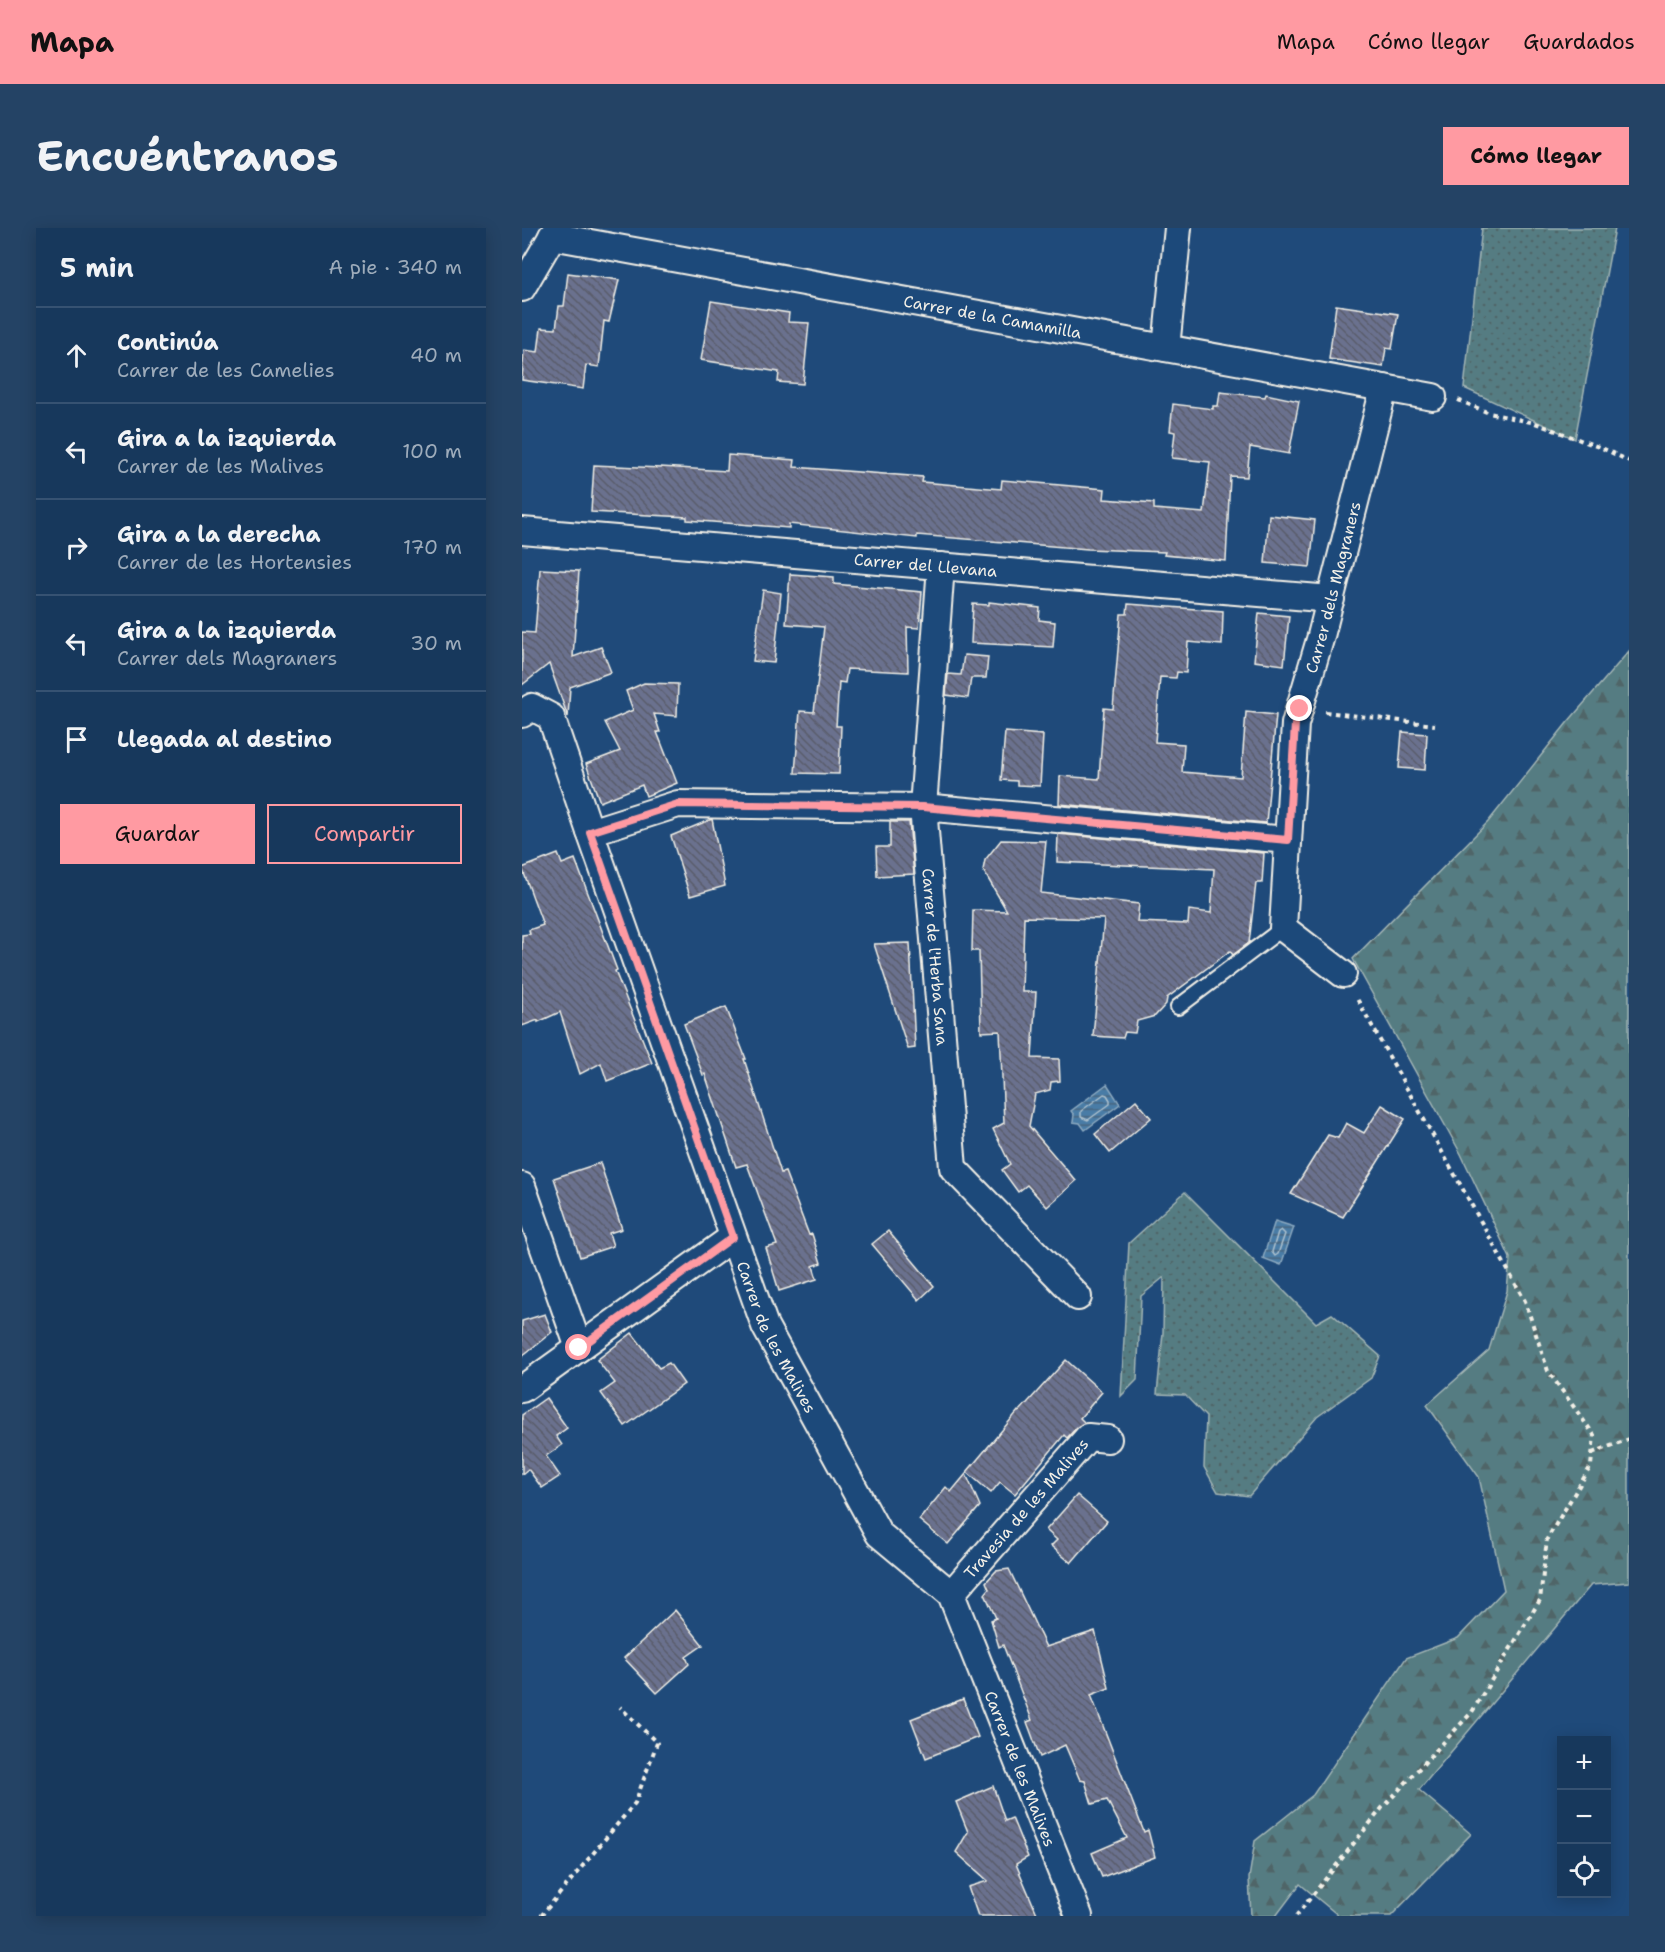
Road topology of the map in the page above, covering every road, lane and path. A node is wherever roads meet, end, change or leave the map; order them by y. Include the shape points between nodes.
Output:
1 (1178, 228) edge
2 (554, 232) edge
3 (522, 288) edge
4 (1166, 348) junction
5 (1384, 388) junction
6 (1433, 397) joint
7 (1629, 461) edge
8 (522, 531) edge
9 (941, 566) junction
10 (1330, 599) junction
11 (1300, 709) junction
12 (522, 714) edge
13 (1435, 725) dead end
14 (923, 807) junction
15 (590, 832) junction
16 (1288, 840) junction
17 (1283, 928) junction
18 (1343, 974) joint
19 (1178, 1007) dead end
20 (522, 1186) edge
21 (733, 1237) junction
22 (1078, 1297) dead end
23 (579, 1348) junction
24 (522, 1389) edge
25 (1108, 1439) dead end
26 (1629, 1439) edge
27 (1592, 1453) junction
28 (951, 1594) junction
29 (620, 1707) dead end
30 (541, 1916) edge
31 (1079, 1916) edge
32 (1296, 1916) edge

1 - 4 street
2 - 3 street
2 - 4 street, Carrer de la Camamilla
4 - 5 street, Carrer de la Camamilla
5 - 6 street, Carrer de la Camamilla
5 - 10 street, Carrer dels Magraners
6 - 7 path via 1444,394 1489,413 1535,423
8 - 9 street, Carrer del Llevana
9 - 10 street, Carrer del Llevana
9 - 14 street, Carrer de l'Herba Sana
10 - 11 street, Carrer dels Magraners
11 - 13 path
11 - 16 street, Carrer dels Magraners via 1295,724
12 - 15 street, Carrer de les Malives via 532,707 551,717
14 - 15 street via 678,804
14 - 16 street
14 - 22 street, Carrer de l'Herba Sana via 953,1168
15 - 21 street, Carrer de les Malives
16 - 17 street, Carrer dels Magraners
17 - 18 street
17 - 19 lane
18 - 27 path via 1525,1301 1548,1371 1594,1435
20 - 23 street
21 - 23 street
21 - 28 street, Carrer de les Malives via 765,1326 879,1534
23 - 24 street
25 - 28 street, Travesia de les Malives via 1088,1437
26 - 27 path
27 - 32 path via 1591,1466 1547,1539 1540,1600 1472,1712 1382,1808
28 - 31 street, Carrer de les Malives
29 - 30 path via 657,1743 635,1803

